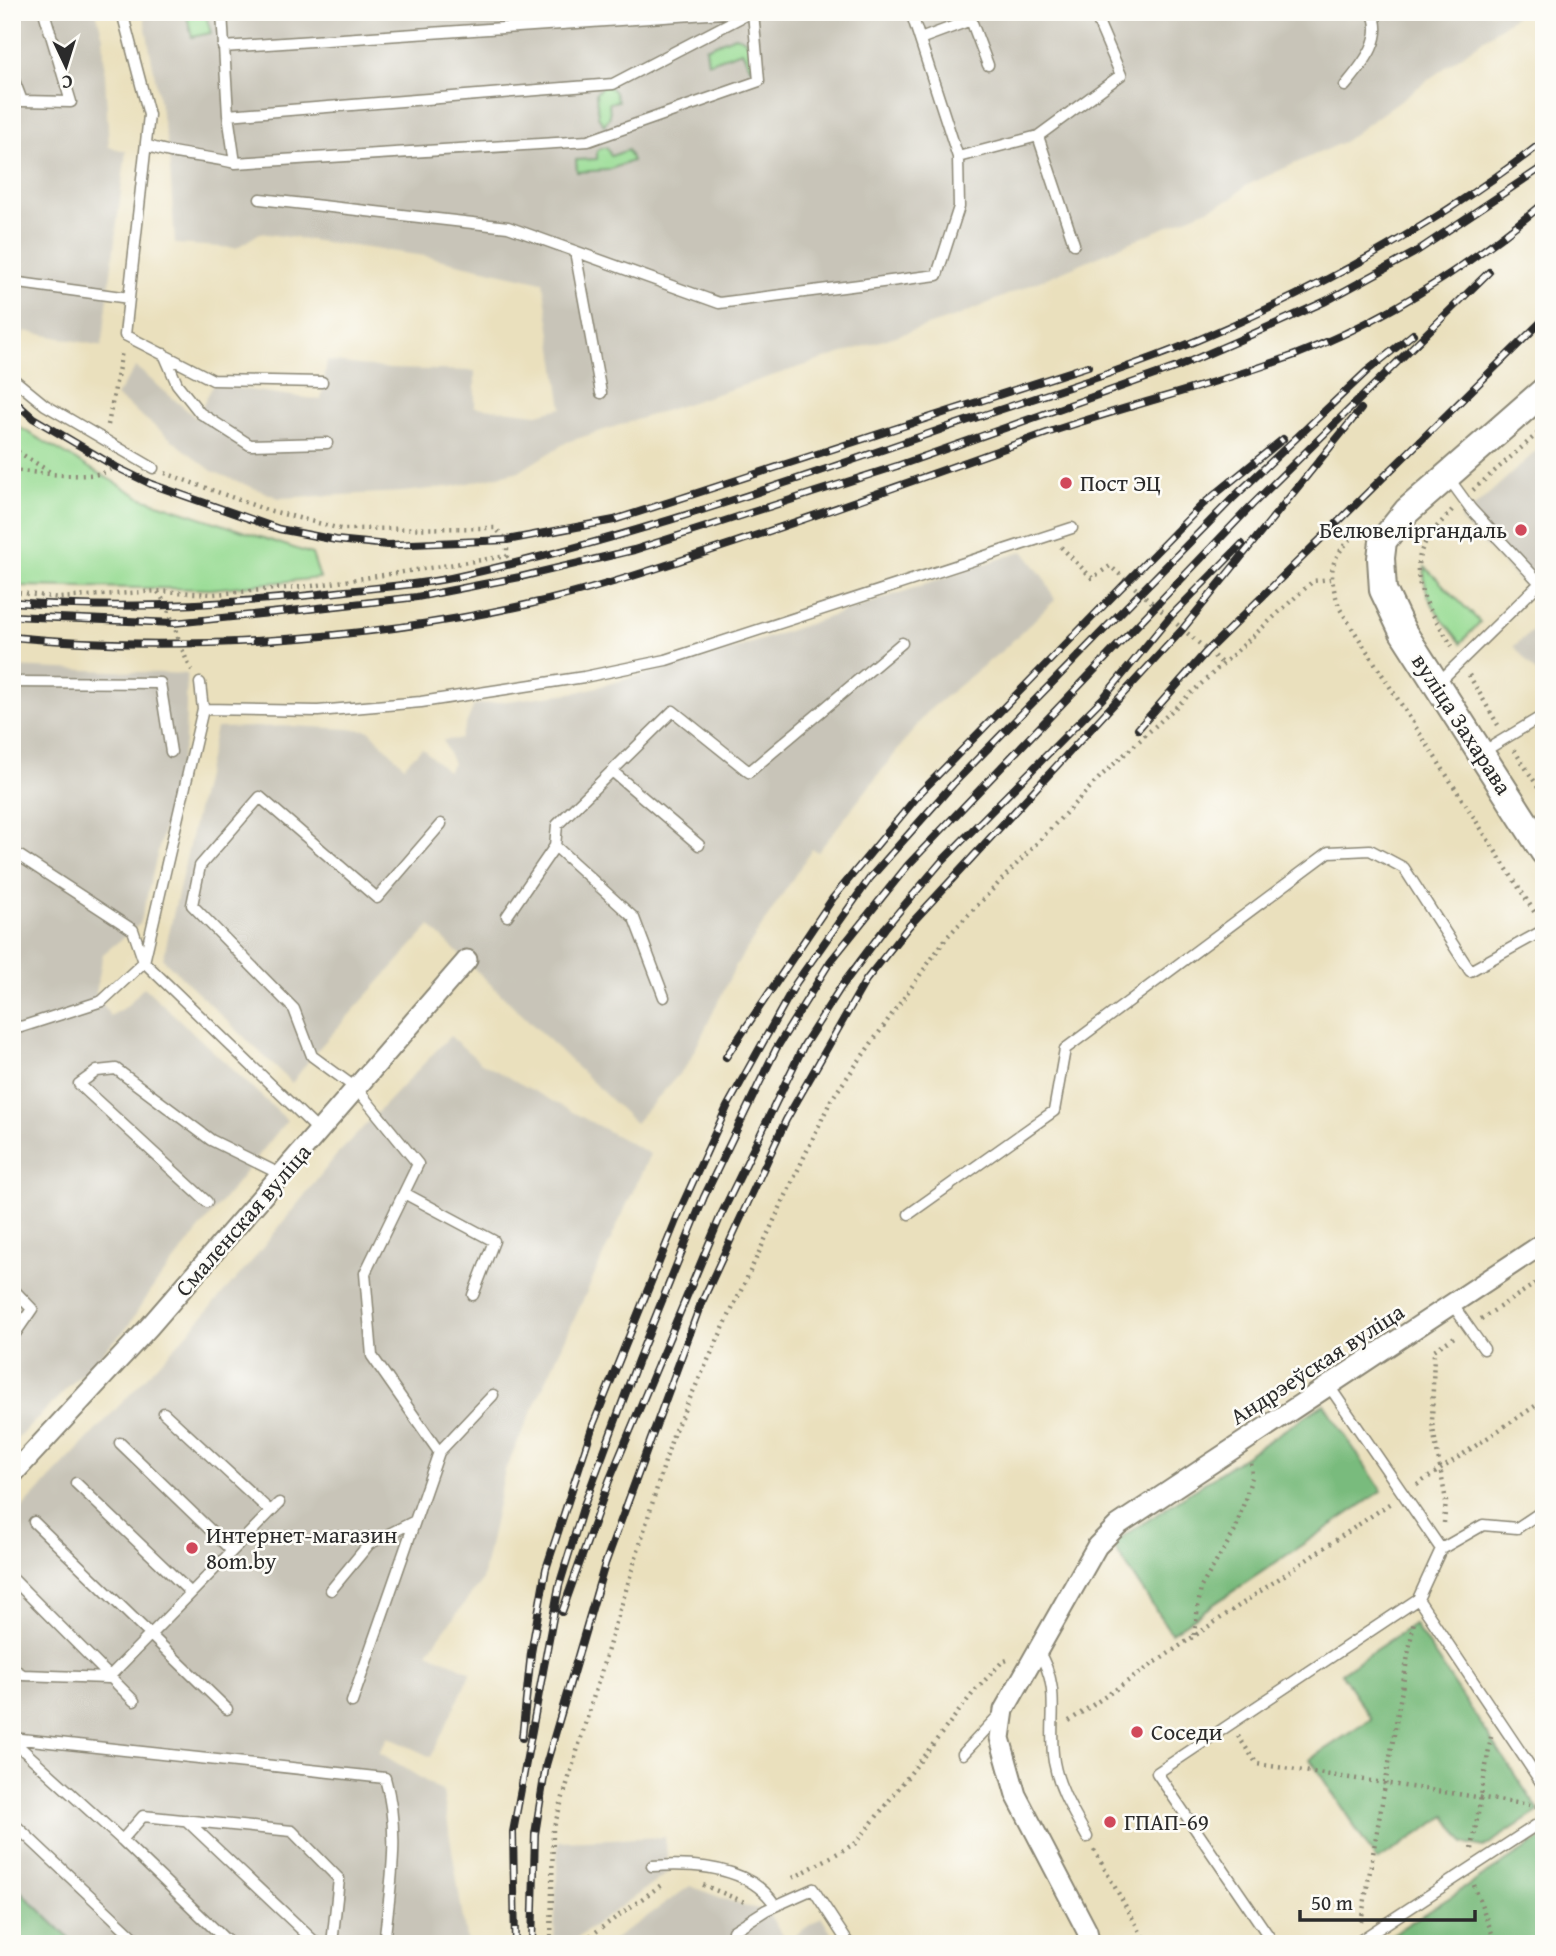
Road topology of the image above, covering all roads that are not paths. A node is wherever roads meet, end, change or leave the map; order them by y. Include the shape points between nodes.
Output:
1 (44, 12) edge
2 (122, 12) edge
3 (222, 12) edge
4 (737, 12) edge
5 (752, 12) edge
6 (911, 12) edge
7 (1094, 12) edge
8 (1372, 12) edge
9 (920, 40) junction
10 (223, 47) junction
11 (988, 65) dead end
12 (12, 75) edge
13 (1345, 86) dead end
14 (228, 115) junction
15 (1038, 136) junction
16 (146, 145) junction
17 (958, 157) junction
18 (235, 163) junction
19 (260, 199) dead end
20 (1074, 244) dead end
21 (575, 251) junction
22 (12, 282) edge
23 (129, 298) junction
24 (164, 354) junction
25 (12, 379) edge
26 (322, 382) dead end
27 (1544, 391) edge
28 (601, 393) dead end
29 (327, 443) dead end
30 (153, 468) road end
31 (1447, 475) junction
32 (1072, 528) dead end
33 (1542, 581) edge
34 (902, 643) dead end
35 (12, 682) edge
36 (200, 683) road end
37 (1436, 684) junction
38 (203, 709) junction
39 (1544, 715) edge
40 (172, 752) dead end
41 (1481, 754) junction
42 (612, 771) junction
43 (441, 824) dead end
44 (699, 845) dead end
45 (555, 846) junction
46 (12, 851) edge
47 (1544, 852) edge
48 (507, 916) dead end
49 (1544, 930) edge
50 (467, 960) dead end
51 (144, 962) junction
52 (664, 997) dead end
53 (12, 1025) edge
54 (356, 1089) junction
55 (320, 1132) junction
56 (282, 1175) junction
57 (404, 1193) junction
58 (207, 1202) dead end
59 (909, 1214) dead end
60 (1544, 1243) edge
61 (12, 1288) edge
62 (473, 1295) dead end
63 (1452, 1304) junction
64 (12, 1338) edge
65 (1484, 1349) dead end
66 (1329, 1386) junction
67 (493, 1395) dead end
68 (164, 1413) dead end
69 (120, 1443) dead end
70 (439, 1452) junction
71 (12, 1475) edge
72 (76, 1483) dead end
73 (279, 1503) dead end
74 (1544, 1510) edge
75 (270, 1511) junction
76 (415, 1521) junction
77 (34, 1522) dead end
78 (1441, 1549) junction
79 (232, 1550) junction
80 (12, 1578) edge
81 (331, 1590) dead end
82 (190, 1592) junction
83 (1418, 1599) junction
84 (150, 1634) junction
85 (1038, 1650) junction
86 (12, 1668) edge
87 (108, 1678) junction
88 (134, 1702) dead end
89 (352, 1702) dead end
90 (227, 1709) dead end
91 (1004, 1710) junction
92 (12, 1739) edge
93 (963, 1754) dead end
94 (1544, 1787) edge
95 (186, 1820) junction
96 (1544, 1820) edge
97 (12, 1822) edge
98 (1087, 1837) road end
99 (122, 1840) junction
100 (652, 1866) dead end
101 (775, 1905) junction
102 (733, 1931) dead end
103 (1358, 1942) road end
104 (141, 1944) edge
105 (230, 1944) edge
106 (317, 1944) edge
107 (332, 1944) edge
108 (384, 1944) edge
109 (849, 1944) edge
110 (1090, 1944) edge
111 (1274, 1944) edge

1 - 12 lane via 71,102 22,102
2 - 16 lane via 149,114
3 - 10 lane
4 - 10 lane
5 - 14 lane via 613,84
5 - 18 lane via 759,81 588,141
6 - 9 lane
7 - 15 lane via 1121,75
8 - 13 lane via 1376,19 1372,51
9 - 11 lane via 971,20
9 - 17 lane
10 - 14 lane
14 - 18 lane
15 - 17 lane
15 - 20 lane
16 - 18 lane via 169,154 198,154
16 - 23 lane
17 - 21 lane via 959,207 937,275 719,303
19 - 21 lane via 508,226
21 - 28 lane
22 - 23 lane
23 - 24 lane via 125,335
24 - 26 lane via 214,380
24 - 29 lane via 177,384 200,413 250,445
25 - 30 lane via 45,405
27 - 31 main road
31 - 33 lane
31 - 37 main road, вуліца Захарава via 1407,511 1383,541 1381,558 1383,590
32 - 38 lane via 666,660 421,702 318,711
33 - 37 lane
34 - 42 lane via 750,772 673,710
35 - 40 lane via 160,682
36 - 38 lane
37 - 41 main road, вуліца Захарава
38 - 51 lane
39 - 41 lane
41 - 47 main road, вуліца Захарава
42 - 44 lane
42 - 45 lane via 557,825
43 - 54 lane via 377,898 260,797 200,866 192,905 294,1009 312,1056
45 - 48 lane
45 - 52 lane via 634,918
46 - 51 lane via 133,930
49 - 59 lane via 1470,971 1404,867 1370,850 1329,852 1065,1049 1054,1111
50 - 54 street, Смаленская вуліца
51 - 53 lane via 102,1001 21,1027
51 - 55 lane
54 - 55 street, Смаленская вуліца
54 - 57 lane via 418,1164
55 - 56 street, Смаленская вуліца
56 - 58 lane via 211,1140 116,1069 97,1070 79,1084
56 - 71 street, Смаленская вуліца
57 - 62 lane via 494,1241
57 - 70 lane via 365,1273 372,1356
60 - 63 street, Андрэеўская вуліца
61 - 64 lane via 33,1309
63 - 65 lane
63 - 66 street, Андрэеўская вуліца
66 - 78 lane
66 - 85 street, Андрэеўская вуліца via 1118,1525 1097,1546
67 - 70 lane
68 - 75 lane
69 - 79 lane
70 - 76 lane
72 - 82 lane
73 - 75 lane
74 - 78 lane via 1517,1528 1483,1525
75 - 79 lane
76 - 81 lane via 369,1544
76 - 89 lane
77 - 84 lane
78 - 83 lane
79 - 82 lane
80 - 87 lane
82 - 84 lane
83 - 94 lane
83 - 111 lane via 1157,1773
84 - 87 lane
84 - 90 lane
85 - 91 street, Андрэеўская вуліца
85 - 98 lane via 1054,1689 1054,1759 1059,1784
86 - 87 lane via 23,1675
87 - 88 lane
91 - 93 lane
91 - 110 street via 1000,1738 1016,1795
92 - 99 lane
92 - 108 lane via 385,1778 394,1808 395,1848
95 - 99 lane via 143,1816
95 - 106 lane
95 - 107 lane via 292,1831 339,1879
96 - 103 lane
97 - 104 lane
99 - 105 lane
100 - 101 lane via 689,1863 714,1867 767,1892
101 - 102 lane
101 - 109 lane via 813,1889

